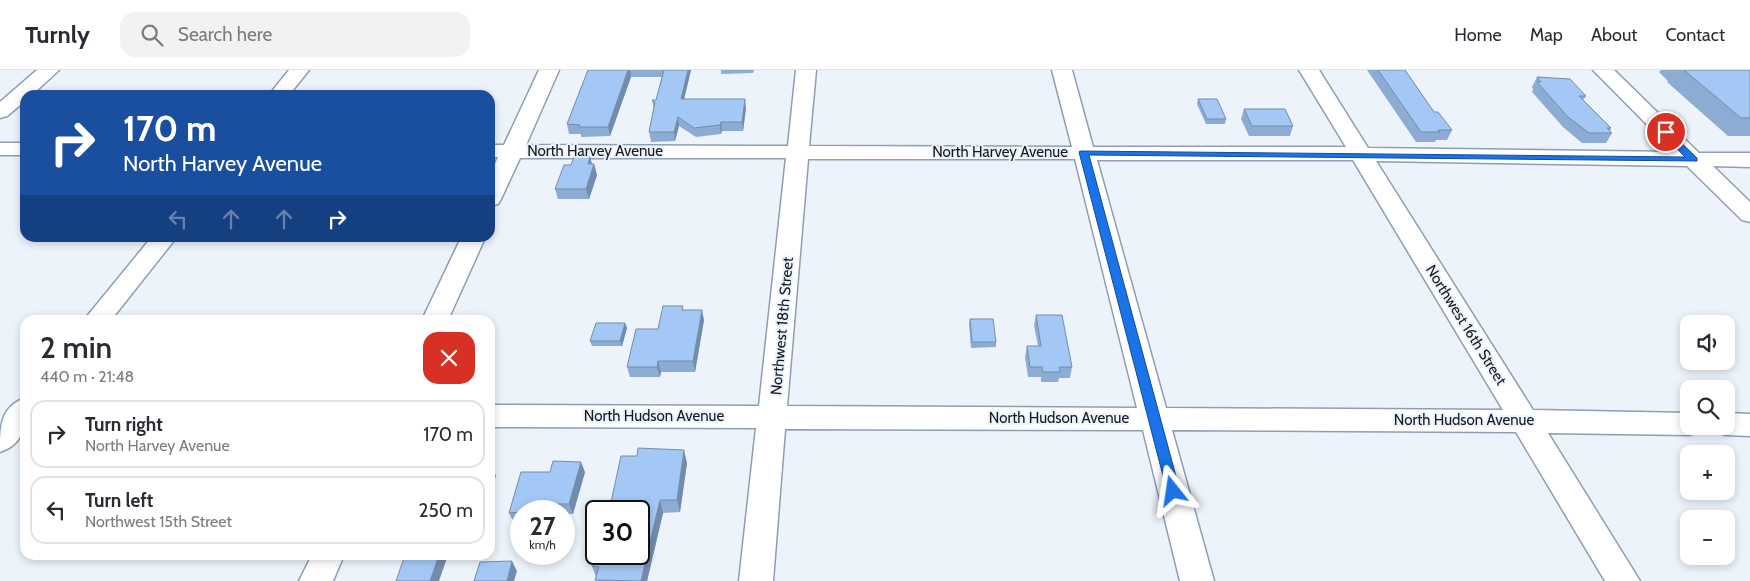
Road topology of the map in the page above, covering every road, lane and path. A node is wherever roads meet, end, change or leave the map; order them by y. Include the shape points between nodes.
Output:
1 (49, 70) edge
2 (299, 70) edge
3 (549, 70) edge
4 (806, 70) edge
5 (1062, 70) edge
6 (1309, 70) edge
7 (1603, 70) edge
8 (26, 90) edge
9 (283, 90) edge
10 (20, 95) edge
11 (0, 112) edge
12 (0, 149) edge
13 (20, 149) edge
14 (495, 150) edge
15 (512, 151) junction
16 (798, 152) junction
17 (1083, 152) junction
18 (1360, 154) junction
19 (1694, 160) junction
20 (1750, 160) edge
21 (495, 189) edge
22 (1750, 215) edge
23 (161, 242) edge
24 (471, 242) edge
25 (101, 315) edge
26 (437, 315) edge
27 (18, 412) edge
28 (495, 416) edge
29 (773, 417) junction
30 (1154, 419) junction
31 (1525, 421) junction
32 (1680, 424) edge
33 (1735, 424) edge
34 (1750, 425) edge
35 (0, 440) edge
36 (326, 560) edge
37 (316, 581) edge
38 (756, 581) edge
39 (1197, 581) edge
40 (1623, 581) edge

1 - 8 street
2 - 9 street
3 - 15 street
4 - 16 street, Northwest 18th Street
5 - 17 street
6 - 18 street, Northwest 16th Street
7 - 19 street
10 - 11 street
12 - 13 street
14 - 15 street, North Harvey Avenue
15 - 16 street, North Harvey Avenue
15 - 21 street
16 - 17 street, North Harvey Avenue
16 - 29 street, Northwest 18th Street
17 - 18 street, North Harvey Avenue
17 - 30 street
18 - 19 street, North Harvey Avenue
18 - 31 street, Northwest 16th Street
19 - 20 street, North Harvey Avenue
19 - 22 street
23 - 25 street
24 - 26 street
27 - 35 street
28 - 29 street, North Hudson Avenue
29 - 30 street, North Hudson Avenue
29 - 38 street, Northwest 18th Street
30 - 31 street, North Hudson Avenue
30 - 39 street
31 - 32 street, North Hudson Avenue
31 - 40 street, Northwest 16th Street
33 - 34 street
36 - 37 street

